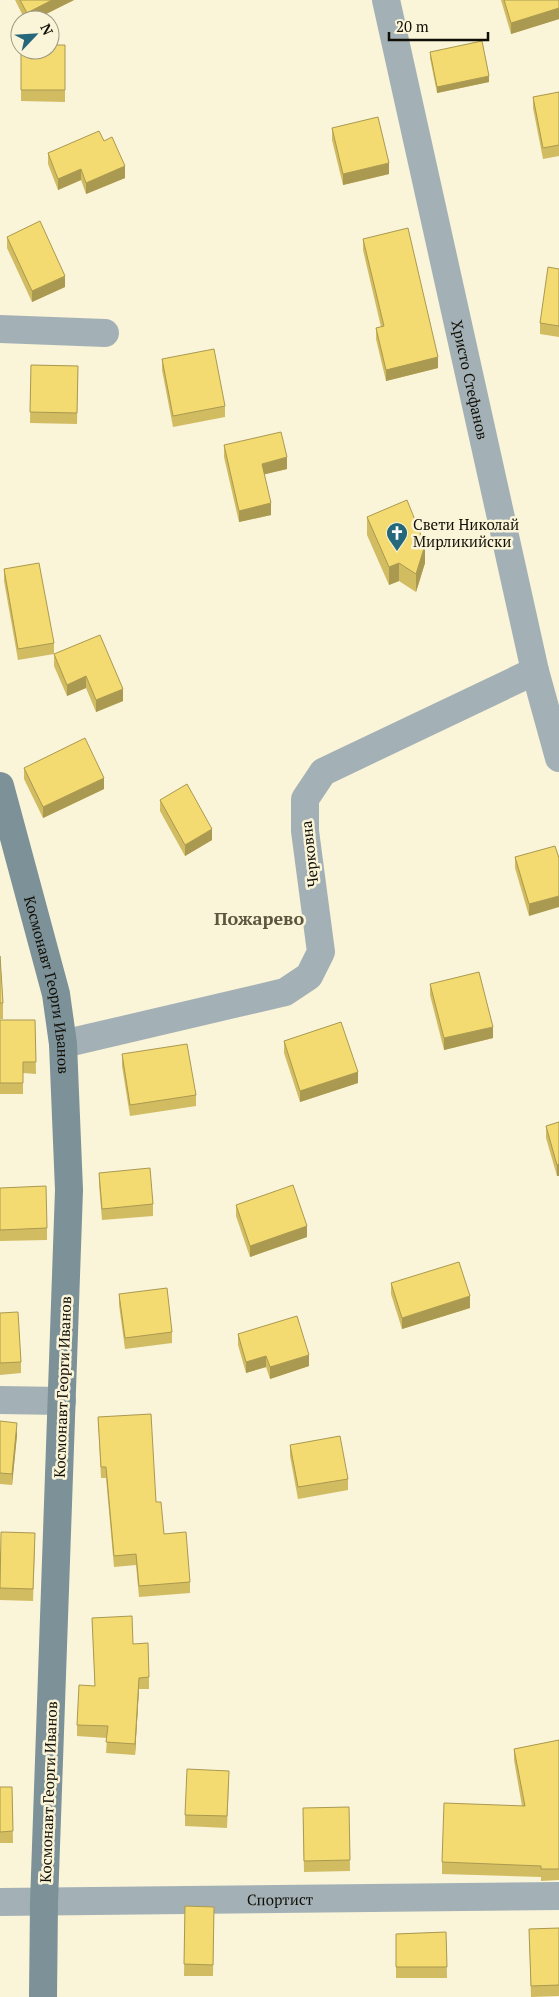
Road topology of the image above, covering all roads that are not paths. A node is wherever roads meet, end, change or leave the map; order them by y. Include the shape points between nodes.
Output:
1 (386, 0) edge
2 (0, 329) edge
3 (105, 333) dead end
4 (535, 671) junction
5 (559, 758) edge
6 (0, 786) edge
7 (64, 1044) junction
8 (0, 1400) edge
9 (62, 1401) junction
10 (559, 1896) edge
11 (0, 1902) edge
12 (44, 1904) junction
13 (43, 1997) edge

1 - 4 street, Христо Стефанов
2 - 3 street
4 - 5 street, Христо Стефанов
4 - 7 street, Черковна via 323,772 305,799 305,831 321,952 309,976 285,992
6 - 7 street, Космонавт Георги Иванов via 56,994
7 - 9 street, Космонавт Георги Иванов via 70,1190
8 - 9 street
9 - 12 street, Космонавт Георги Иванов
10 - 12 street, Спортист
11 - 12 street, Спортист
12 - 13 street, Космонавт Георги Иванов

